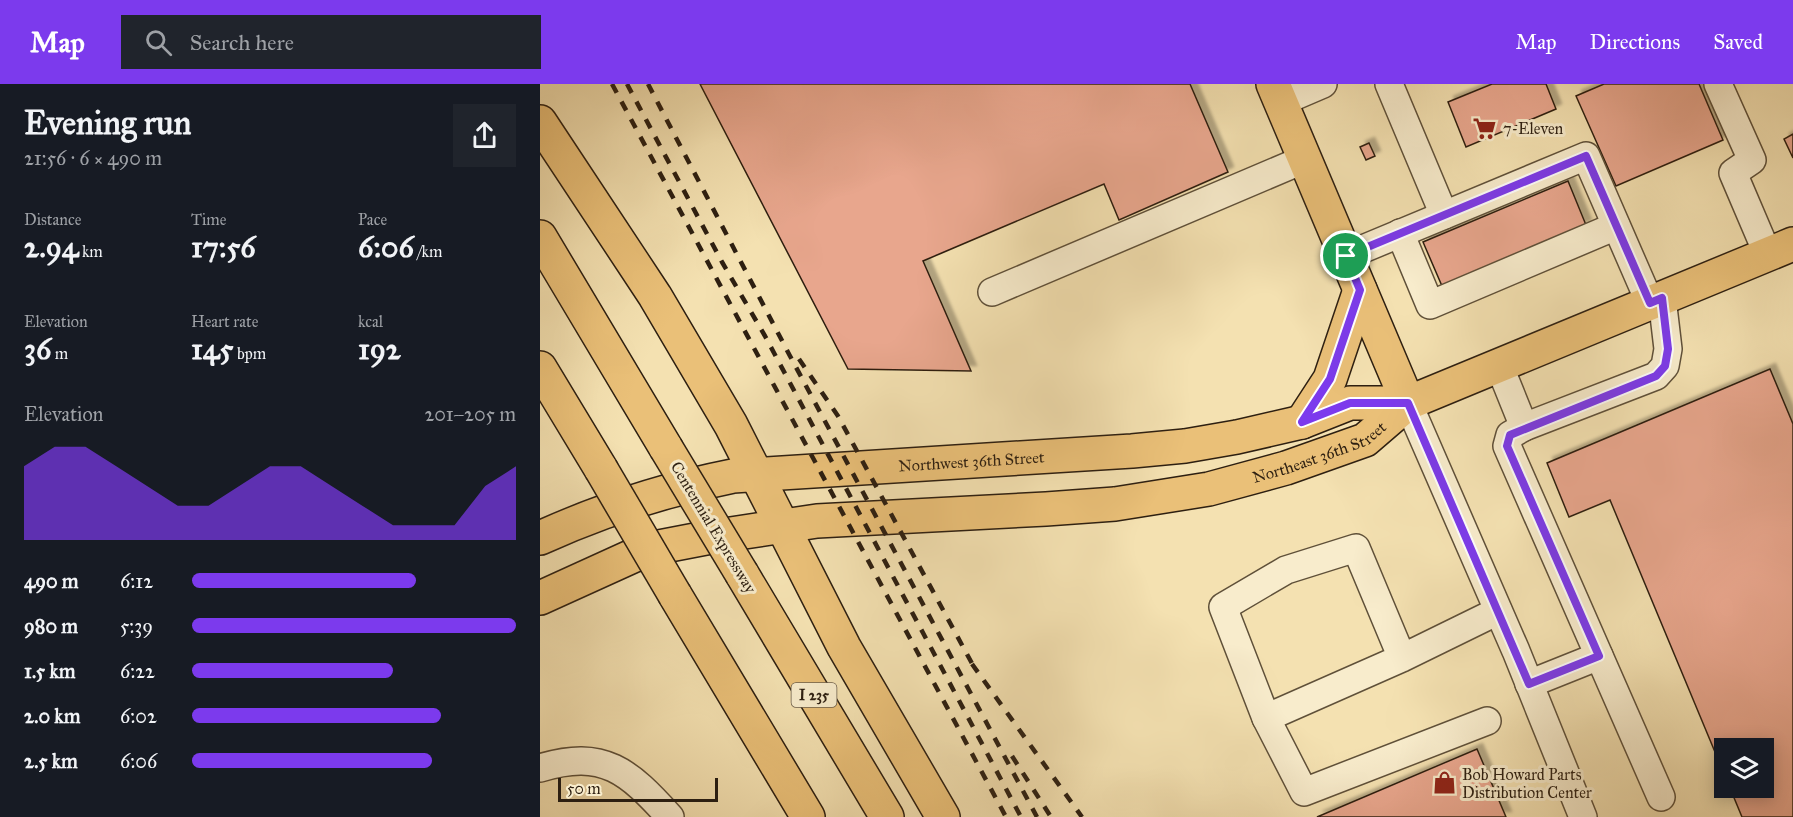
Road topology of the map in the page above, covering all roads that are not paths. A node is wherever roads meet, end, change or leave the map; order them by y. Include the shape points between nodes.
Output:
1 (1323, 84) edge
2 (1389, 84) edge
3 (1718, 84) edge
4 (1277, 93) edge
5 (540, 123) edge
6 (1305, 159) junction
7 (1444, 215) junction
8 (1616, 226) junction
9 (1400, 233) junction
10 (540, 237) edge
11 (1780, 249) edge
12 (1346, 256) junction
13 (1360, 290) junction
14 (992, 292) dead end
15 (1656, 301) junction
16 (1499, 365) junction
17 (540, 368) edge
18 (1408, 403) junction
19 (1302, 422) junction
20 (1524, 427) junction
21 (755, 473) junction
22 (782, 526) junction
23 (540, 538) edge
24 (540, 598) edge
25 (1498, 611) junction
26 (1599, 656) junction
27 (1401, 658) junction
28 (1529, 684) junction
29 (1266, 718) junction
30 (1487, 721) dead end
31 (540, 768) edge
32 (1661, 797) dead end
33 (670, 817) edge
34 (808, 817) edge
35 (887, 817) edge
36 (942, 817) edge
37 (1583, 817) edge

1 - 4 street
2 - 7 street
3 - 11 street via 1752,160 1733,173
4 - 6 main road
5 - 21 main road via 655,296
6 - 12 main road
6 - 14 street
7 - 8 street via 1586,156
7 - 9 street
8 - 9 street via 1430,305
8 - 15 street
9 - 12 street
10 - 35 main road, Centennial Expressway / I 235, bridge
11 - 15 main road, Northeast 36th Street
12 - 13 main road
13 - 18 main road
13 - 19 main road via 1330,379
15 - 16 main road, Northeast 36th Street
15 - 20 street via 1668,349 1665,366 1656,376
16 - 18 main road, Northeast 36th Street
16 - 20 street
17 - 34 main road, bridge
18 - 19 main road, Northwest 36th Street via 1350,403
18 - 22 main road, Northeast 36th Street via 1365,440 1286,468 1209,489 1115,504 841,519
18 - 25 street
19 - 21 main road, Northwest 36th Street via 1185,446 1132,451
20 - 26 street via 1510,435 1507,446
21 - 22 main road
21 - 23 main road, Northwest 36th Street via 684,486 598,513
22 - 24 main road via 659,547
22 - 36 main road via 844,647
25 - 27 street
25 - 28 street
26 - 28 street
26 - 32 street
27 - 29 street
27 - 29 street via 1356,548 1286,570 1223,608
28 - 37 street
29 - 30 street via 1304,792
31 - 33 street via 576,761 607,764 624,772

